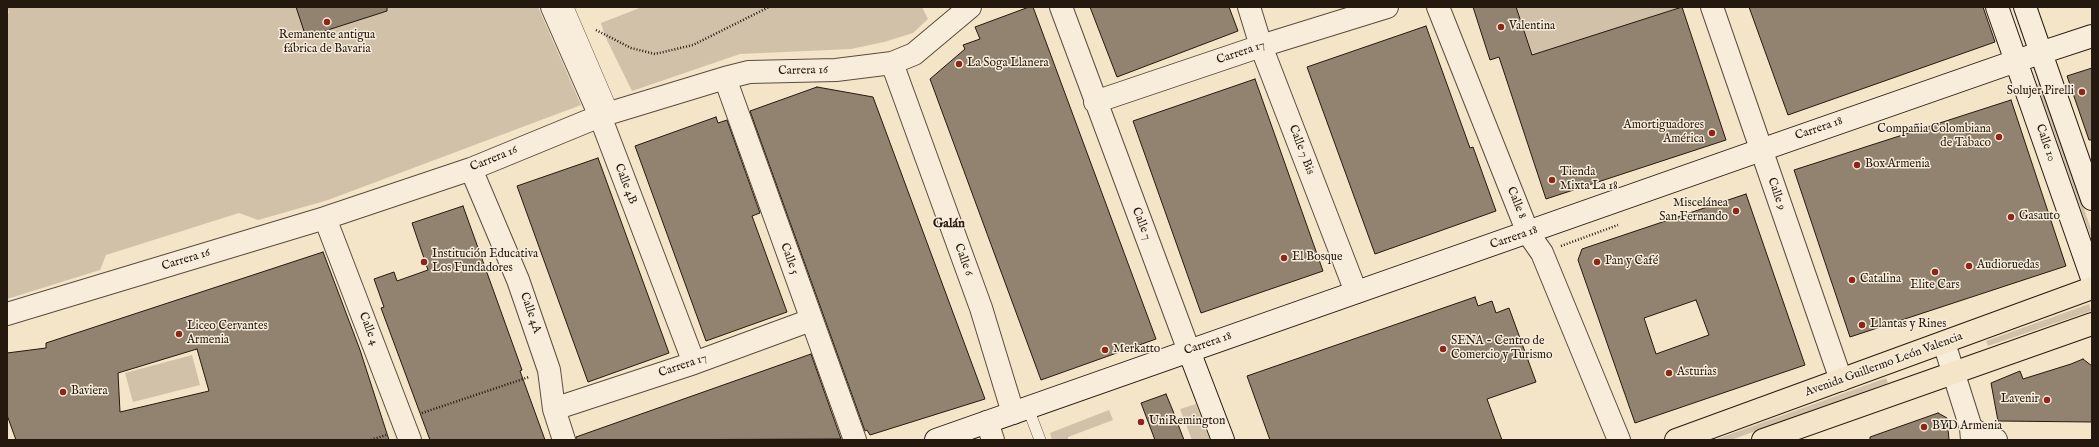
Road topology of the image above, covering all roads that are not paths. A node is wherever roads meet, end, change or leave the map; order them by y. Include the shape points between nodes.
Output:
1 (552, 7) edge
2 (568, 7) edge
3 (970, 7) edge
4 (1061, 7) edge
5 (1248, 7) edge
6 (1387, 7) edge
7 (1438, 7) edge
8 (1712, 7) edge
9 (1998, 7) edge
10 (2025, 7) edge
11 (2092, 36) edge
12 (1261, 46) junction
13 (2041, 53) junction
14 (2016, 61) junction
15 (892, 63) junction
16 (725, 78) junction
17 (1095, 102) junction
18 (606, 114) junction
19 (1761, 150) junction
20 (472, 169) junction
21 (2092, 199) edge
22 (325, 218) junction
23 (1528, 233) junction
24 (2092, 278) edge
25 (2092, 288) edge
26 (1356, 292) junction
27 (7, 314) edge
28 (811, 320) junction
29 (2092, 324) edge
30 (1944, 343) junction
31 (1190, 351) junction
32 (694, 363) junction
33 (1954, 373) junction
34 (1841, 380) junction
35 (554, 409) junction
36 (1021, 410) junction
37 (990, 431) edge
38 (1972, 434) edge
39 (410, 440) edge
40 (564, 440) edge
41 (854, 440) edge
42 (936, 440) edge
43 (1040, 440) edge
44 (1223, 440) edge
45 (1620, 440) edge
46 (1676, 440) edge
47 (1764, 440) edge
48 (1996, 440) edge

1 - 18 street, Calle 4B
2 - 18 lane
3 - 15 street, Carrera 16 via 914,54
4 - 17 street, Calle 7
5 - 12 street, Calle 7 Bis
6 - 12 street, Carrera 17
7 - 23 street, Calle 8
8 - 19 street, Calle 9
9 - 14 street, Calle 10
10 - 13 street
11 - 13 street, Carrera 18
12 - 17 street, Carrera 17
12 - 26 street, Calle 7 Bis
13 - 14 street, Carrera 18
13 - 21 street
14 - 19 street, Carrera 18
14 - 24 street, Calle 10
15 - 16 street, Carrera 16 via 836,70 749,72
15 - 36 street, Calle 6
16 - 18 street, Carrera 16
16 - 28 street, Calle 5
17 - 31 street, Calle 7
18 - 20 street, Carrera 16
18 - 32 street, Calle 4B
19 - 23 street, Carrera 18
19 - 34 street, Calle 9
20 - 22 street, Carrera 16
20 - 35 street, Calle 4A via 518,280 549,370
22 - 27 street, Carrera 16
22 - 39 street, Calle 4
23 - 26 street, Carrera 18
23 - 45 street, Calle 8 via 1542,253
25 - 30 main road, Avenida Guillermo León Valencia
26 - 31 street, Carrera 18
28 - 32 street, Carrera 17
28 - 41 street, Calle 5
29 - 33 main road
30 - 33 street
30 - 34 main road, Avenida Guillermo León Valencia
31 - 36 street, Carrera 18
31 - 44 street, Calle 7
32 - 35 street, Carrera 17
33 - 38 street
33 - 47 main road
34 - 46 main road, Avenida Guillermo León Valencia
35 - 40 street, Calle 4A
36 - 37 street, Carrera 18
36 - 43 lane
37 - 42 street, Carrera 18
38 - 48 street

